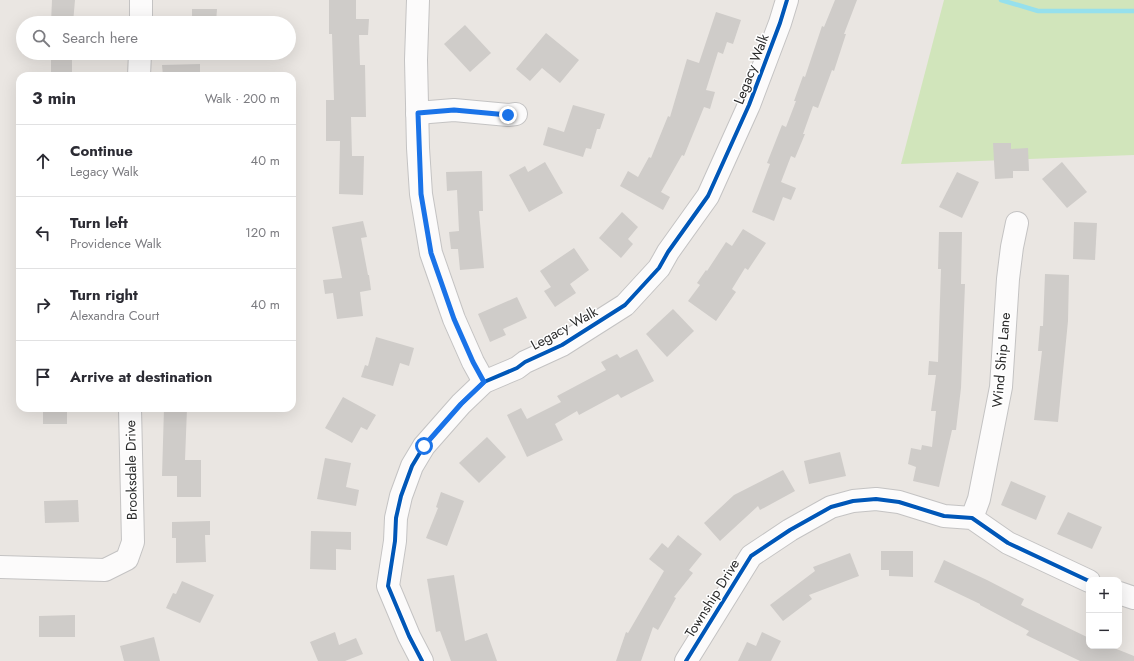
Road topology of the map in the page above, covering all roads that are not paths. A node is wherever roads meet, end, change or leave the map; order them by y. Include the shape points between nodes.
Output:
1 (141, 0) edge
2 (418, 0) edge
3 (787, 0) edge
4 (141, 16) edge
5 (140, 60) edge
6 (139, 72) edge
7 (418, 113) junction
8 (516, 114) dead end
9 (1017, 224) dead end
10 (484, 382) junction
11 (130, 412) edge
12 (972, 518) junction
13 (0, 567) edge
14 (1086, 580) edge
15 (1122, 593) edge
16 (1134, 598) edge
17 (422, 661) edge
18 (686, 661) edge

1 - 4 street
2 - 7 street
3 - 10 street, Legacy Walk via 749,105 708,196 659,268 626,305 562,345
5 - 6 street
7 - 8 street via 454,110
7 - 10 street via 421,194 431,253 454,319
9 - 12 street, Wind Ship Lane via 1008,278 1001,387 979,499
10 - 17 street, Legacy Walk via 424,446 412,466 396,518 388,586
11 - 13 street, Brooksdale Drive via 133,542 127,559 105,570
12 - 14 street via 1008,543
12 - 18 street, Township Drive via 944,516 900,502 876,499 853,501 831,507 751,556
15 - 16 street

